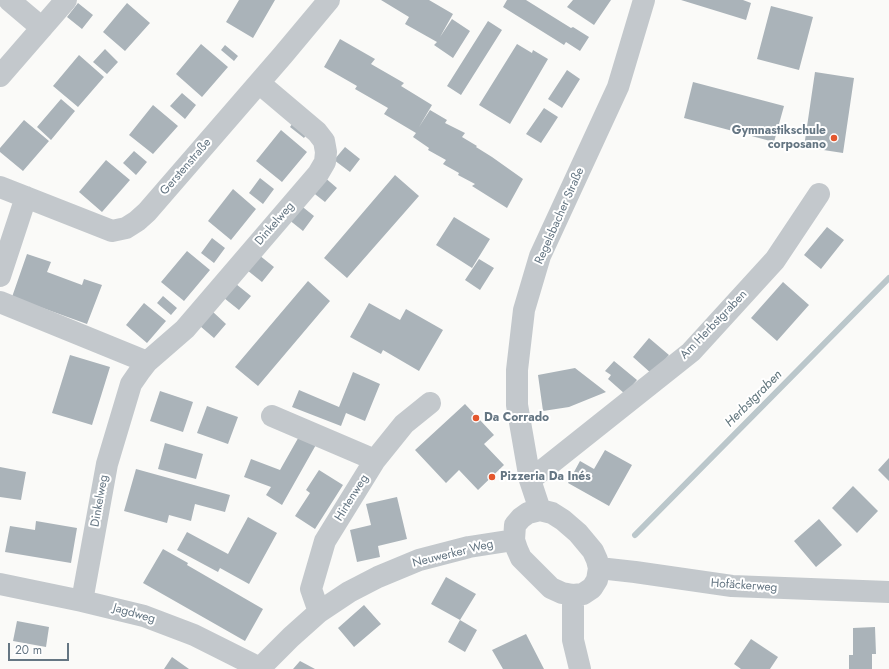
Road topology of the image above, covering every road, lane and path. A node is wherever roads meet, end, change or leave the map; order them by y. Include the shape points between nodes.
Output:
1 (9, 0) edge
2 (66, 0) edge
3 (328, 0) edge
4 (644, 0) edge
5 (0, 10) edge
6 (42, 28) junction
7 (7, 53) edge
8 (0, 76) edge
9 (259, 83) junction
10 (0, 187) edge
11 (819, 194) dead end
12 (26, 197) junction
13 (0, 276) edge
14 (0, 302) edge
15 (147, 362) junction
16 (430, 403) dead end
17 (272, 416) dead end
18 (375, 460) junction
19 (530, 480) junction
20 (540, 510) junction
21 (514, 540) junction
22 (599, 568) junction
23 (0, 584) edge
24 (889, 592) edge
25 (573, 595) junction
26 (82, 601) junction
27 (319, 612) junction
28 (260, 668) edge
29 (580, 669) edge

1 - 5 street
1 - 6 street
2 - 6 street
3 - 9 street, Gerstenstraße
4 - 19 street, Regelsbacher Straße via 618,87 540,256 524,310 517,370 517,404
6 - 7 street
7 - 8 street
9 - 12 street, Gerstenstraße via 147,212 126,228 112,231
9 - 15 street, Dinkelweg via 317,132 324,141 325,162 318,174 185,329
10 - 12 street, Gerstenstraße
11 - 19 street, Am Herbstgraben via 775,260 691,352
12 - 13 street
14 - 15 street
15 - 26 street, Dinkelweg via 132,384 107,464
16 - 18 street, Hirtenweg via 404,424
17 - 18 street
18 - 27 street, Hirtenweg via 325,541 311,589
19 - 20 street, Regelsbacher Straße
20 - 21 street via 521,518 515,525
20 - 22 street via 564,520 578,533 593,551
21 - 25 street via 521,558 551,588
21 - 27 street, Neuwerker Weg via 469,547 419,560 349,592
22 - 24 street, Hofäckerweg via 732,586
22 - 25 street via 597,580 592,588 583,594
23 - 26 street, Jagdweg
25 - 29 street via 573,640
26 - 28 street, Jagdweg via 144,616 194,635
27 - 28 street, Neuwerker Weg

